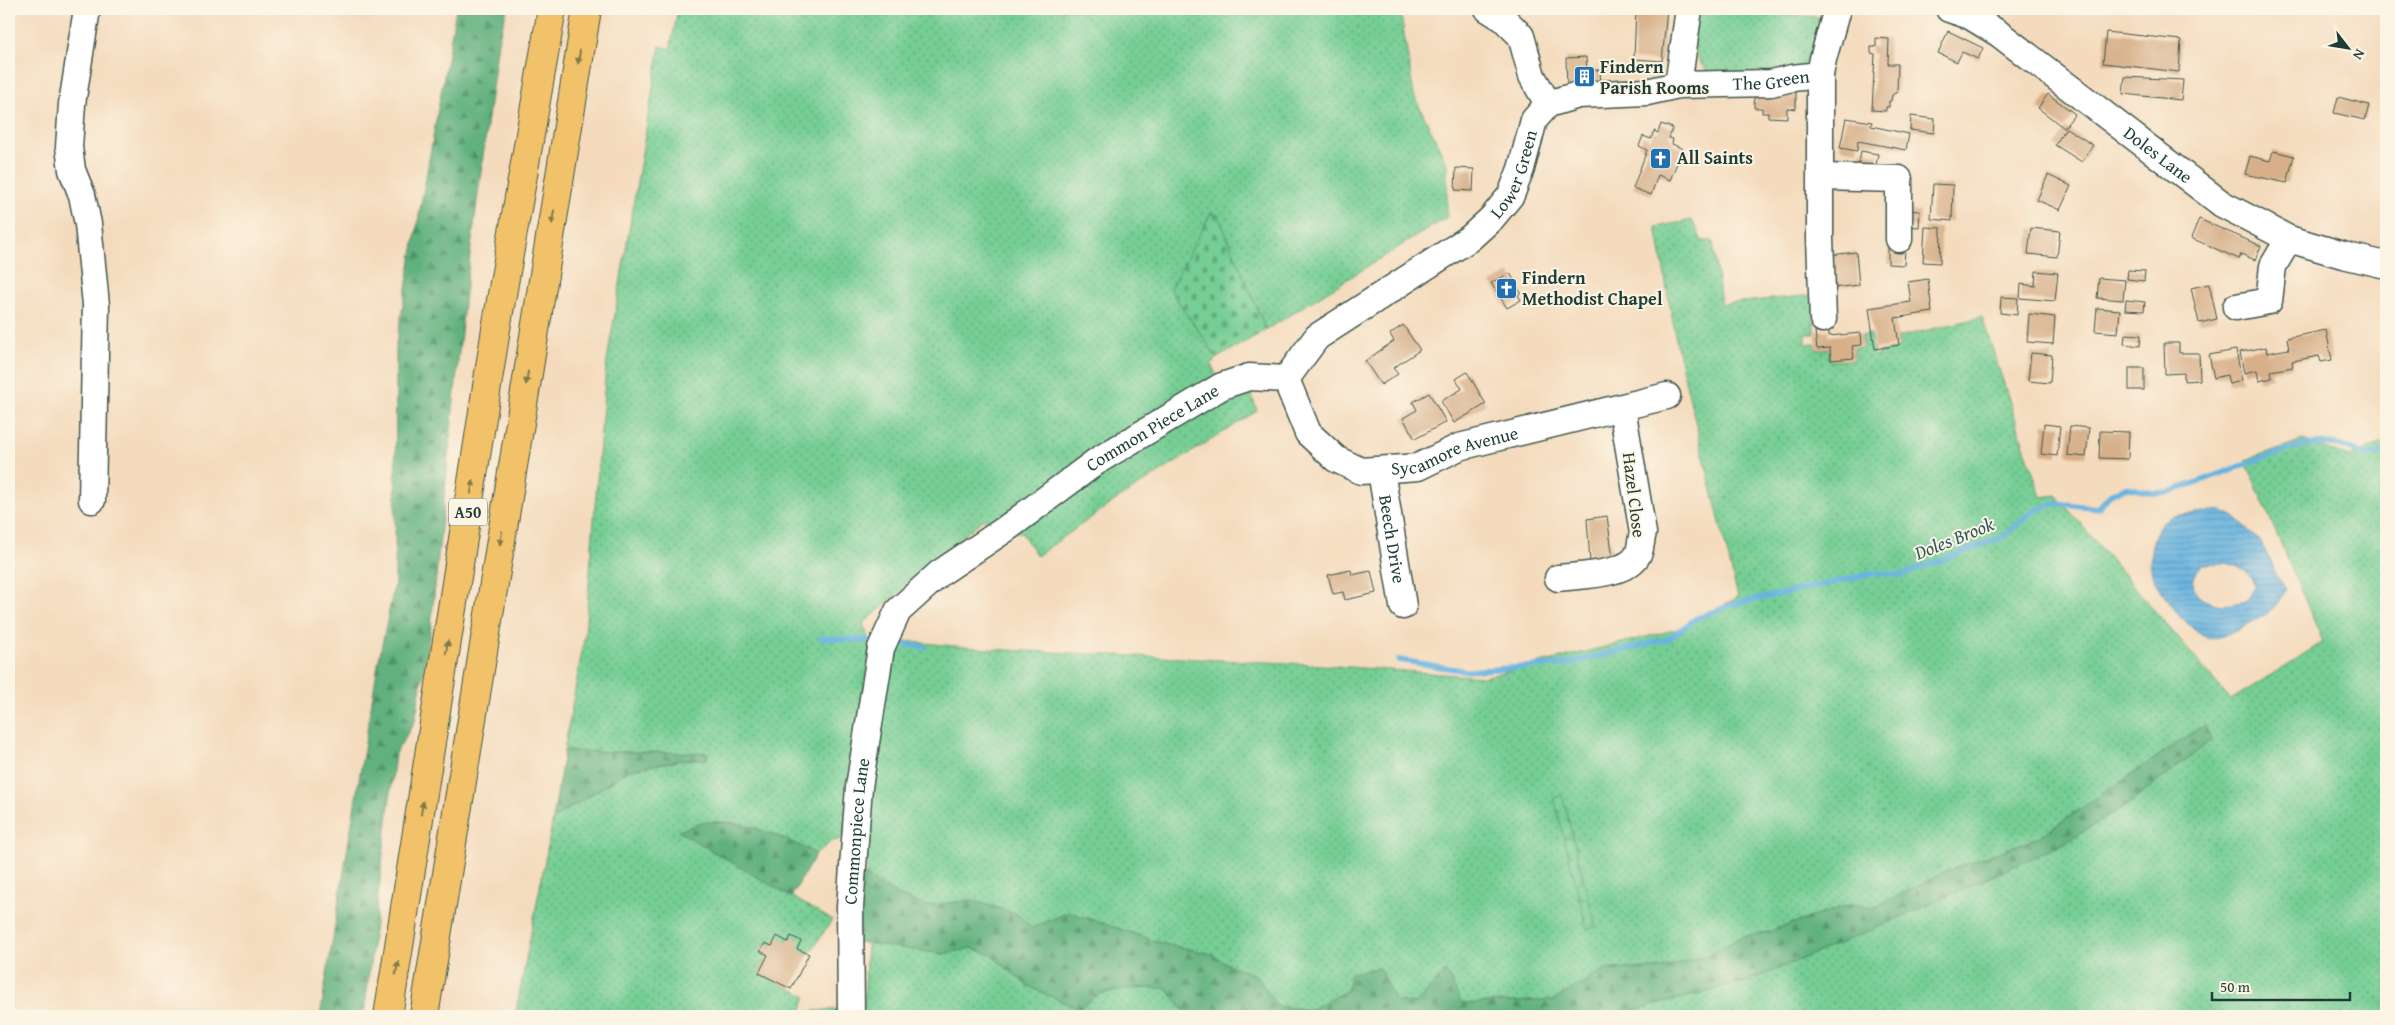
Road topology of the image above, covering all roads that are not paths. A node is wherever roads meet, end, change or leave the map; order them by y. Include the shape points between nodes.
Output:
1 (87, 9) edge
2 (552, 9) edge
3 (587, 9) edge
4 (1488, 9) edge
5 (1689, 9) edge
6 (1837, 9) edge
7 (1949, 9) edge
8 (1820, 75) junction
9 (1678, 85) junction
10 (1548, 104) junction
11 (1821, 177) junction
12 (1899, 239) dead end
13 (2289, 239) junction
14 (2386, 265) edge
15 (2236, 307) dead end
16 (1823, 319) dead end
17 (1286, 379) junction
18 (1667, 396) dead end
19 (1622, 408) junction
20 (1381, 471) junction
21 (92, 500) dead end
22 (1558, 578) dead end
23 (1403, 606) dead end
24 (884, 641) joint
25 (388, 1016) edge
26 (424, 1016) edge
27 (851, 1016) edge

1 - 21 street via 72,104 70,147 72,170 88,224 96,305
25 -> 2 highway, A50 via 495,338
3 -> 26 highway, A50
4 - 10 street via 1521,36 1532,76
5 - 9 street
6 - 8 street, The Green
7 - 13 street, Doles Lane via 1970,16 1998,33 2122,118 2222,204
8 - 9 street, The Green via 1771,83
8 - 11 street, The Green
9 - 10 street via 1647,92 1578,95
10 - 17 street, Lower Green via 1534,120 1511,195 1492,218 1470,238 1317,338
11 - 12 street via 1899,180
11 - 16 street, The Green
13 - 14 street, Doles Lane
13 - 15 street via 2272,266 2269,300
17 - 20 street, Sycamore Avenue via 1308,433 1322,448 1361,471
17 - 24 street, Common Piece Lane via 1249,377 1222,386 1097,462 940,573 898,610
18 - 19 street, Sycamore Avenue
19 - 20 street, Sycamore Avenue via 1459,447 1418,467
19 - 22 street, Hazel Close via 1642,533 1639,553 1629,566
20 - 23 street, Beech Drive
24 - 27 street, Commonpiece Lane via 859,787 850,907

